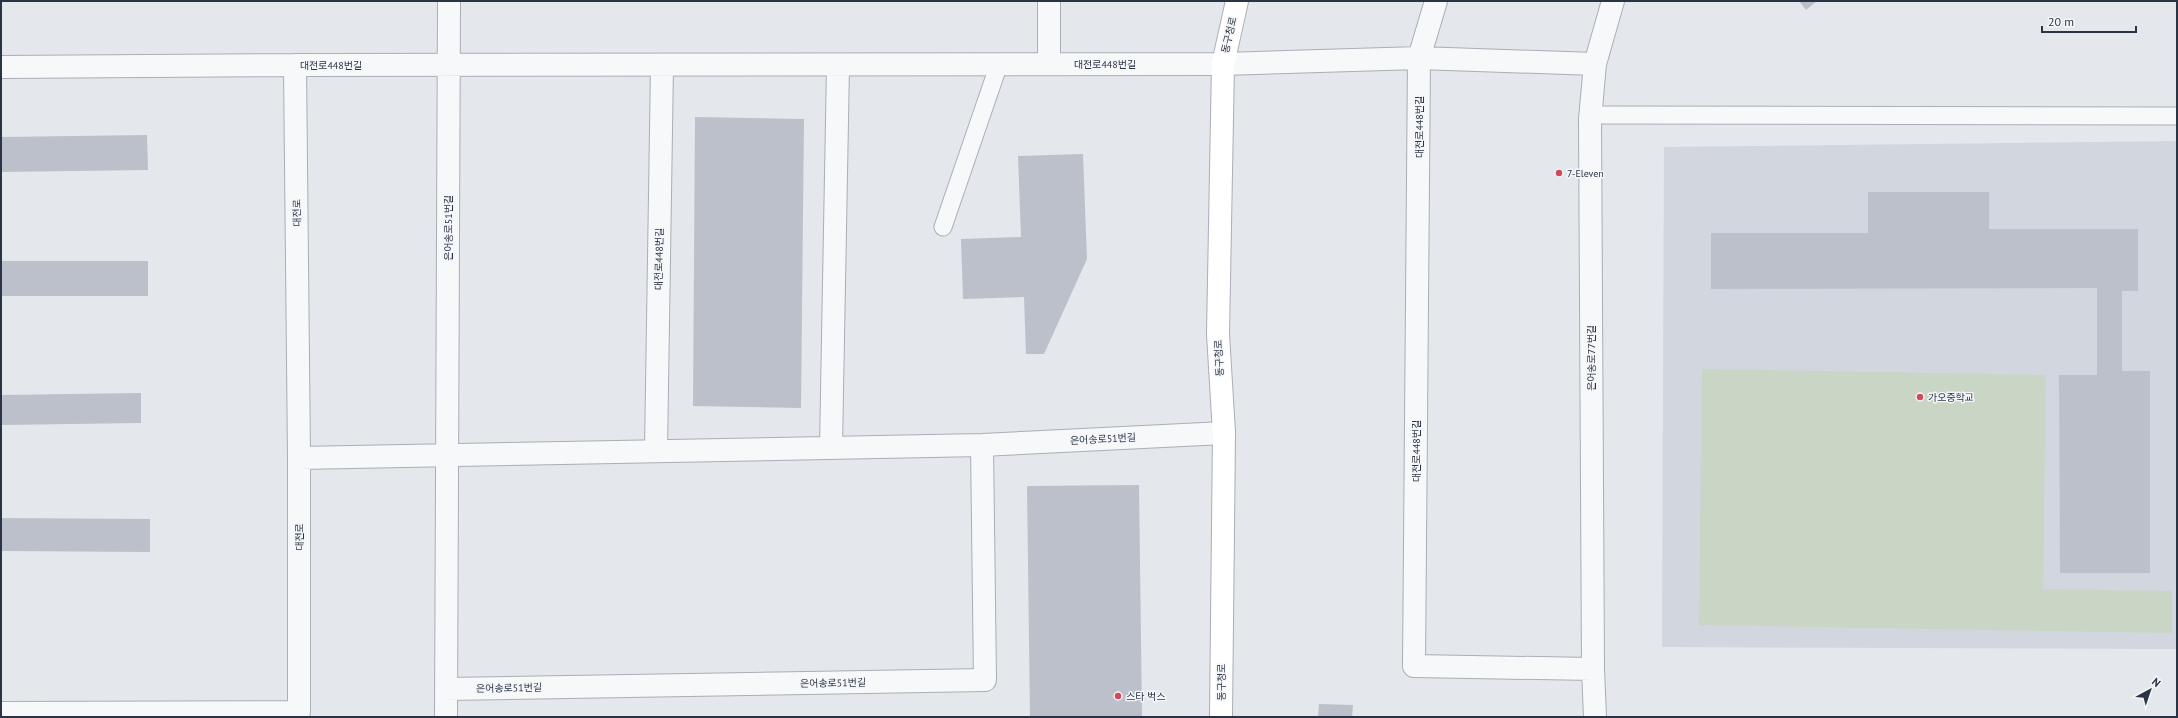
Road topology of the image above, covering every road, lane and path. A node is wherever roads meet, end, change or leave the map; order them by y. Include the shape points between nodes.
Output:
1 (449, 1) edge
2 (1049, 1) edge
3 (1237, 1) edge
4 (1436, 1) edge
5 (1613, 1) edge
6 (1419, 58) junction
7 (999, 64) junction
8 (1049, 64) junction
9 (1222, 64) junction
10 (1595, 64) junction
11 (295, 65) junction
12 (448, 66) junction
13 (662, 66) junction
14 (838, 66) junction
15 (1, 67) edge
16 (1590, 115) junction
17 (2177, 116) edge
18 (943, 227) dead end
19 (1224, 433) junction
20 (982, 445) junction
21 (831, 447) junction
22 (656, 451) junction
23 (447, 455) junction
24 (299, 458) junction
25 (1593, 668) junction
26 (446, 689) junction
27 (1, 713) edge
28 (446, 717) edge
29 (1221, 717) edge
30 (1595, 717) edge

1 - 12 street, 은어송로51번길
2 - 8 street
3 - 9 main road, 동구청로
4 - 6 street, 대전로448번길
5 - 10 street, 은어송로77번길
6 - 9 street, 대전로448번길
6 - 10 street, 대전로448번길
6 - 25 street, 대전로448번길 via 1414,666
7 - 8 street, 대전로448번길
7 - 14 street, 대전로448번길
7 - 18 lane
8 - 9 street, 대전로448번길
9 - 19 main road, 동구청로 via 1218,334
10 - 16 street, 은어송로77번길
11 - 12 street, 대전로448번길
11 - 15 street, 대전로448번길
11 - 24 street, 대전로
12 - 13 street, 대전로448번길
12 - 23 street, 은어송로51번길
13 - 14 street, 대전로448번길
13 - 22 street, 대전로448번길
14 - 21 street
16 - 17 lane
16 - 25 street, 은어송로77번길
19 - 20 street, 은어송로51번길
19 - 29 main road, 동구청로
20 - 21 street, 은어송로51번길
20 - 26 street, 은어송로51번길 via 984,680
21 - 22 street, 은어송로51번길
22 - 23 street, 은어송로51번길
23 - 24 street, 은어송로51번길
23 - 26 street, 은어송로51번길
24 - 27 street, 대전로 via 299,712
25 - 30 street, 은어송로77번길
26 - 28 street, 은어송로51번길

